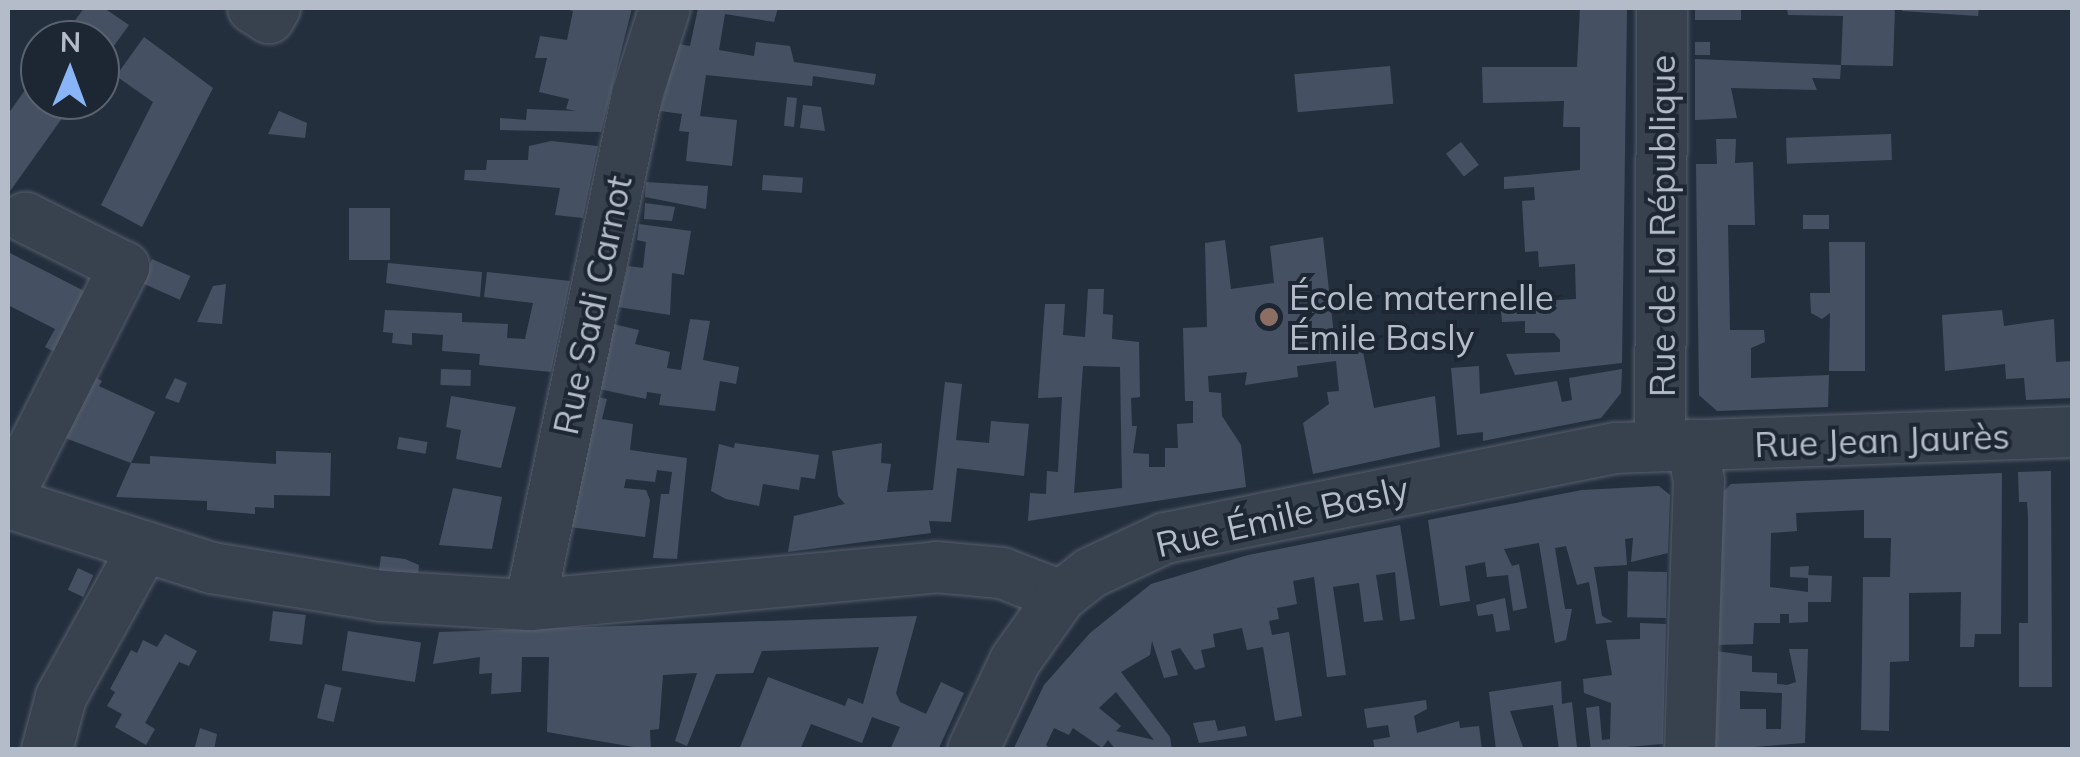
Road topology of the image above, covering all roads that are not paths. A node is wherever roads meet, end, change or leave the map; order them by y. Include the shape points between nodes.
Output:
1 (253, 8) edge
2 (276, 8) edge
3 (665, 8) edge
4 (1662, 8) edge
5 (26, 218) dead end
6 (2072, 432) edge
7 (1676, 445) junction
8 (8, 500) edge
9 (142, 550) junction
10 (1061, 596) junction
11 (530, 606) junction
12 (47, 750) edge
13 (973, 750) edge
14 (1690, 750) edge

1 - 2 street via 269,18
3 - 11 street, Rue Sadi Carnot via 637,95
4 - 7 street, Rue de la République via 1665,374
5 - 8 street via 124,267
6 - 7 street, Rue Jean Jaurès
7 - 10 street, Rue Émile Basly via 1592,451 1164,538 1090,572
7 - 14 street, Rue de la République via 1699,481
8 - 9 street
9 - 11 street via 294,584
9 - 12 street via 62,696
10 - 11 street via 1002,573 936,567
10 - 13 street, Rue Émile Basly via 1015,661

